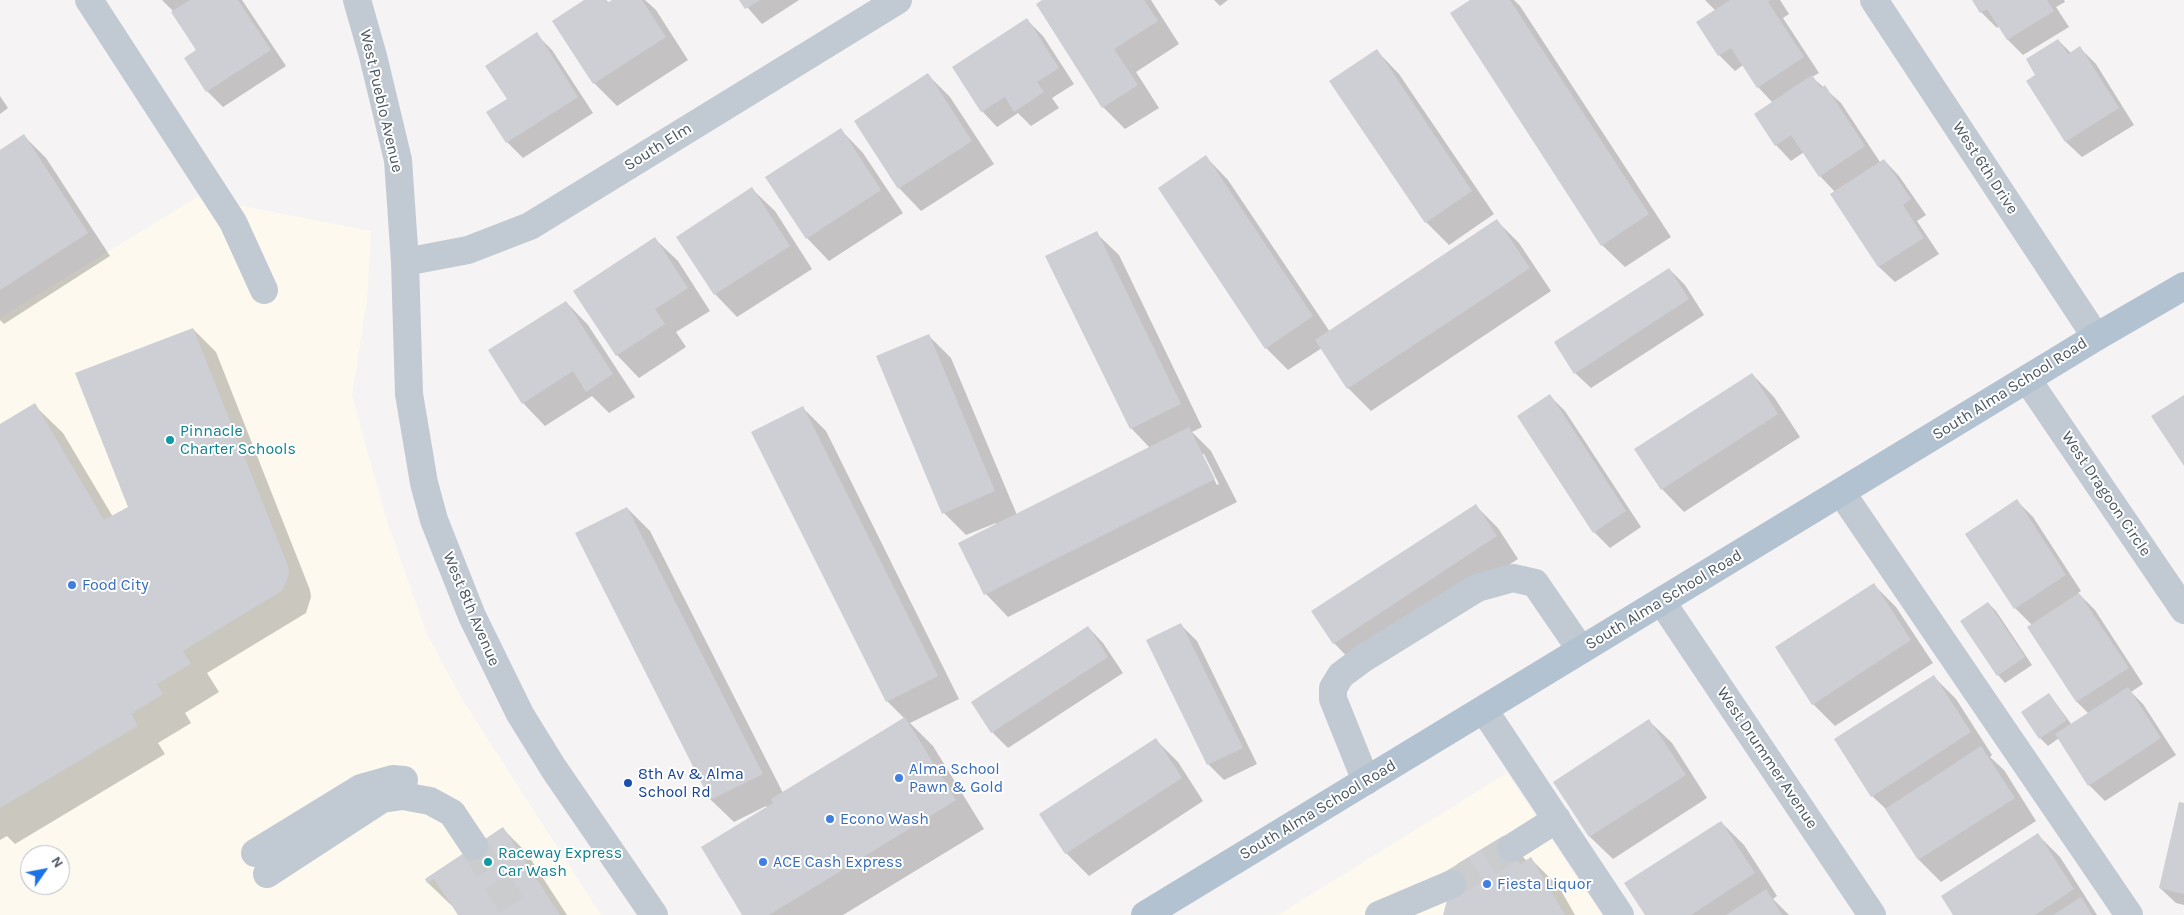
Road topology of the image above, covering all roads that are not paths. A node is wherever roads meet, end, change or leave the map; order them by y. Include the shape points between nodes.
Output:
1 (89, 0) edge
2 (357, 0) edge
3 (898, 0) edge
4 (1874, 0) edge
5 (405, 262) junction
6 (2184, 286) edge
7 (264, 290) dead end
8 (2096, 337) junction
9 (2027, 379) junction
10 (1841, 492) junction
11 (1662, 602) junction
12 (2184, 610) edge
13 (1582, 650) junction
14 (1484, 710) junction
15 (1366, 781) junction
16 (1557, 819) junction
17 (474, 846) tunnel mouth
18 (1511, 848) tunnel mouth
19 (261, 863) dead end
20 (1452, 884) tunnel mouth
21 (654, 915) edge
22 (1145, 915) edge
23 (1379, 915) edge
24 (1620, 915) edge
25 (1872, 915) edge
26 (2129, 915) edge

1 - 7 street via 233,222
2 - 5 street, West Pueblo Avenue via 398,160
3 - 5 street, South Elm via 530,226 468,250
4 - 8 street, West 6th Drive
5 - 21 street, West 8th Avenue via 409,394 424,484 434,520 472,616 520,714
6 - 8 main road, South Alma School Road
8 - 9 main road, South Alma School Road
9 - 10 main road, South Alma School Road
9 - 12 street, West Dragoon Circle
10 - 11 main road, South Alma School Road
10 - 26 street
11 - 13 main road, South Alma School Road
11 - 25 street, West Drummer Avenue
13 - 14 main road, South Alma School Road
13 - 15 street via 1534,583 1513,578 1477,588 1364,658 1341,675 1333,688 1333,699
14 - 15 main road, South Alma School Road
14 - 16 street
15 - 22 main road, South Alma School Road
16 - 18 street
16 - 24 street
17 - 19 street via 452,813 430,801 403,796 382,800
20 - 23 street

